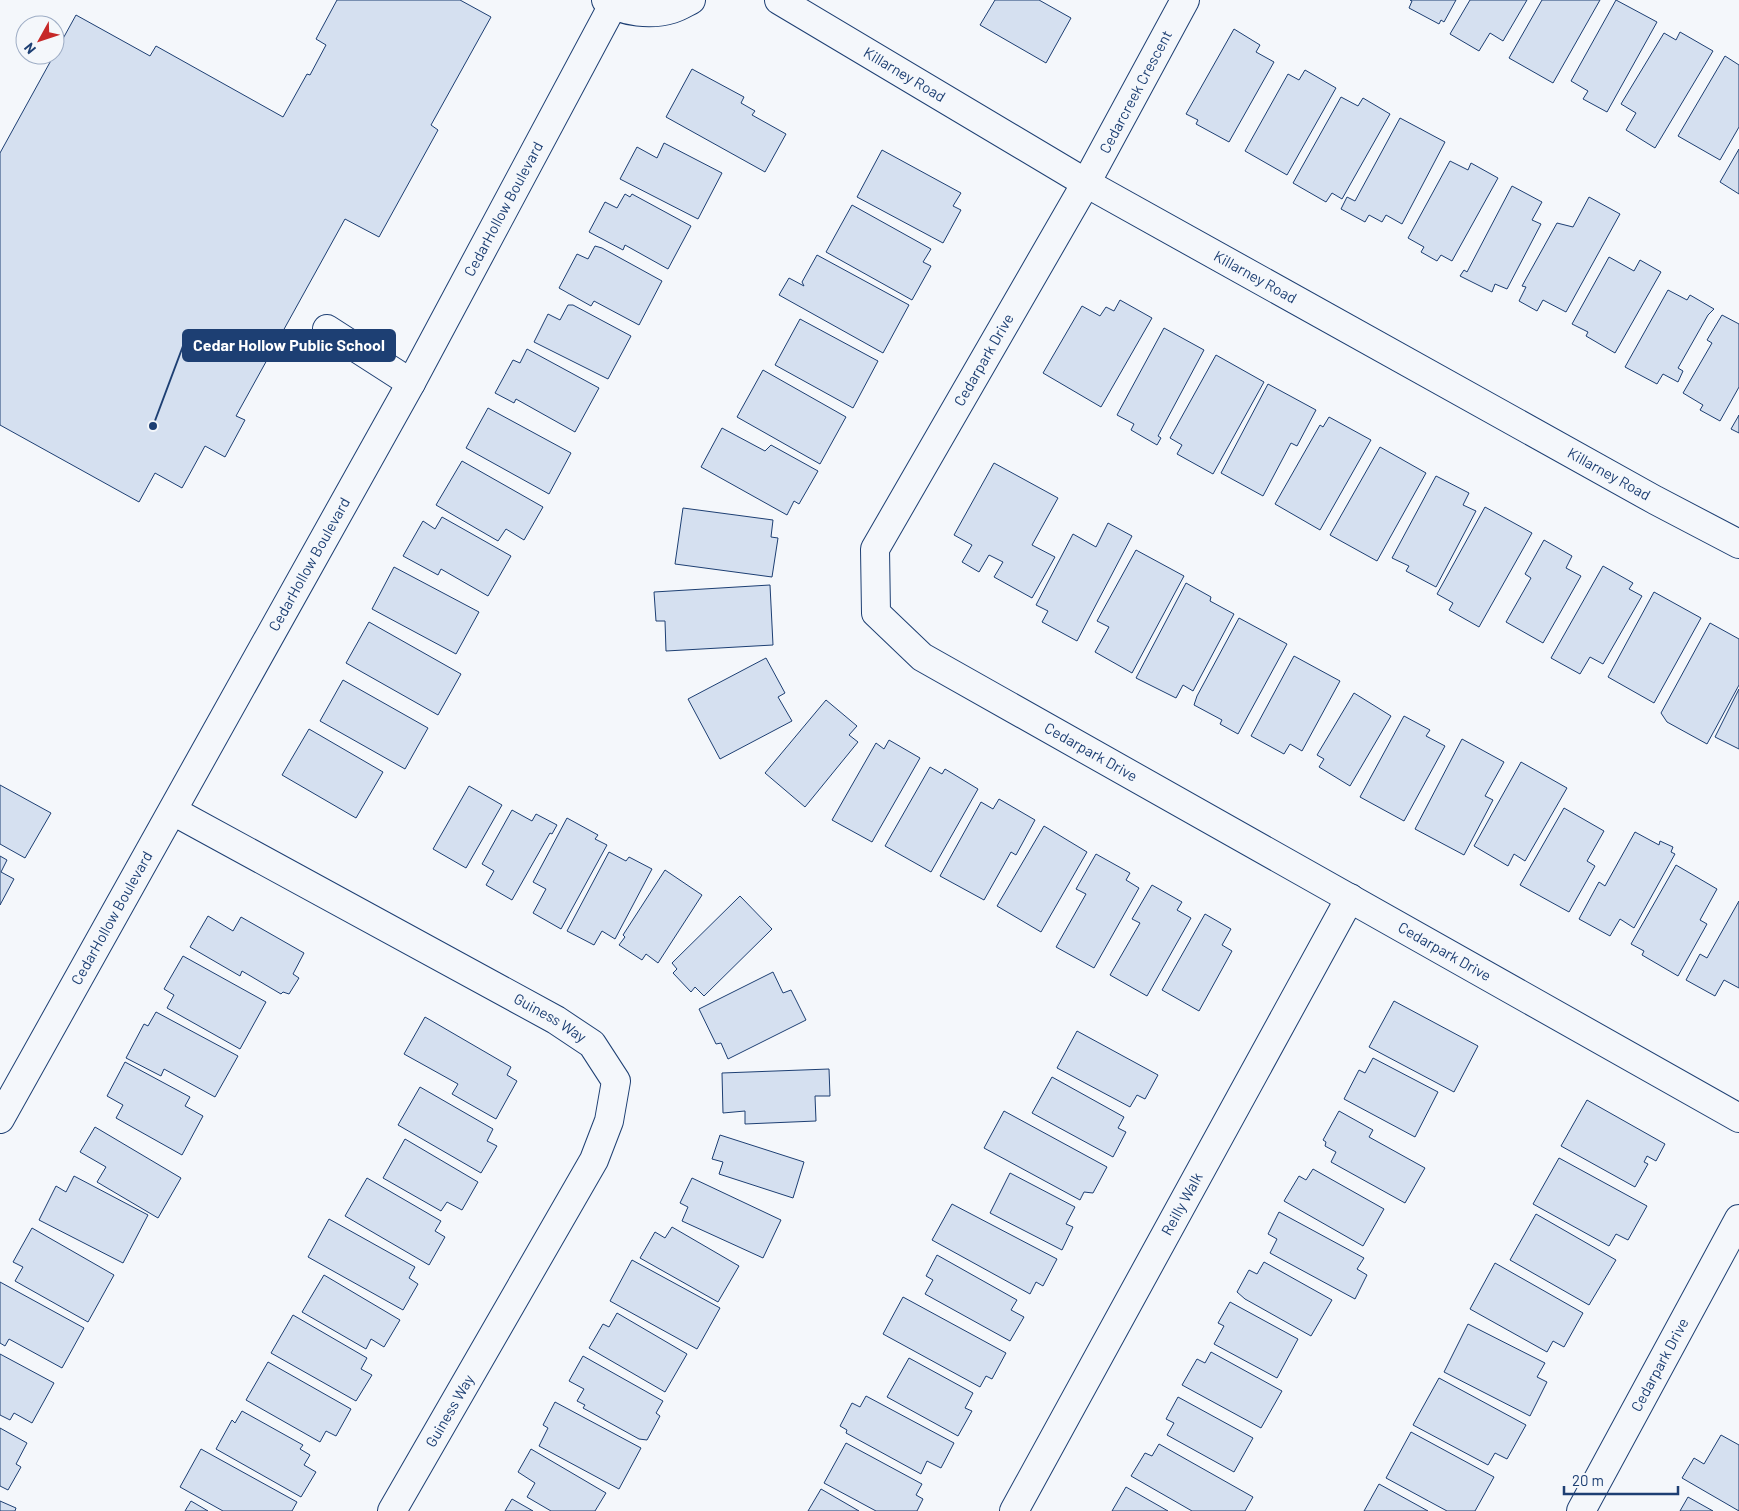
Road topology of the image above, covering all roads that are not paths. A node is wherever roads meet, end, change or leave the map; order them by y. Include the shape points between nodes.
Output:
1 (691, 0) edge
2 (779, 0) edge
3 (1185, 0) edge
4 (610, 3) edge
5 (1086, 183) junction
6 (327, 329) dead end
7 (411, 384) junction
8 (1739, 544) edge
9 (173, 811) junction
10 (1350, 898) junction
11 (1739, 1118) edge
12 (0, 1119) edge
13 (1739, 1219) edge
14 (392, 1511) edge
15 (1014, 1511) edge
16 (1581, 1511) edge

1 - 4 street via 673,9 643,12
2 - 5 street, Killarney Road
3 - 5 street, Cedarcreek Crescent
4 - 7 street, CedarHollow Boulevard
5 - 8 street, Killarney Road
5 - 10 street, Cedarpark Drive via 875,549 876,614 922,657
6 - 7 street
7 - 9 street, CedarHollow Boulevard
9 - 12 street, CedarHollow Boulevard
9 - 14 street, Guiness Way via 556,1020 592,1044 616,1081 609,1121 594,1160
10 - 11 street, Cedarpark Drive
10 - 15 street, Reilly Walk
13 - 16 street, Cedarpark Drive

